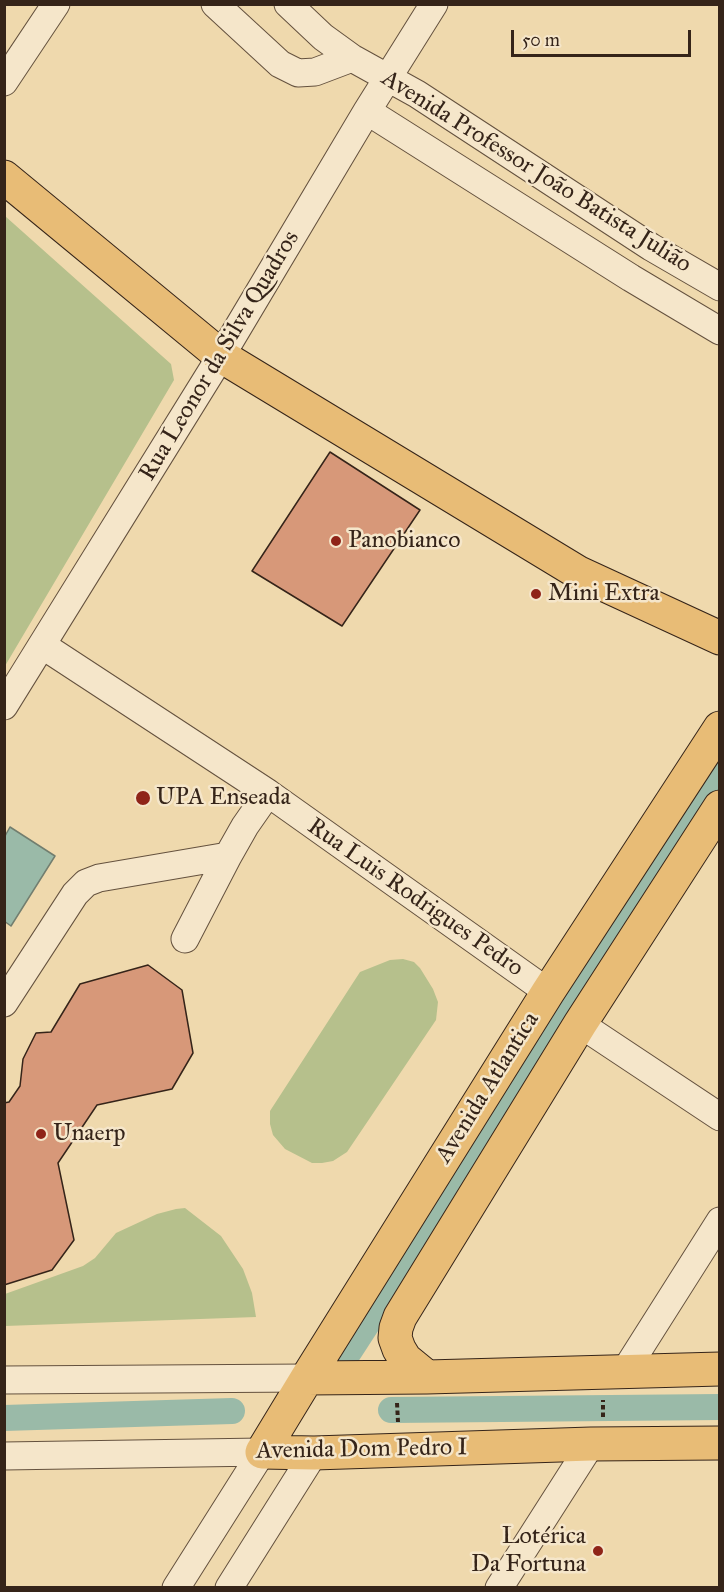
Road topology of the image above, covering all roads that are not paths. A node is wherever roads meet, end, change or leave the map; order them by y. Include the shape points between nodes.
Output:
1 (56, 4) edge
2 (215, 4) edge
3 (288, 4) edge
4 (434, 4) edge
5 (352, 58) junction
6 (388, 78) junction
7 (4, 82) edge
8 (367, 111) junction
9 (4, 177) edge
10 (720, 287) edge
11 (720, 331) edge
12 (221, 356) junction
13 (720, 638) edge
14 (42, 645) junction
15 (4, 706) edge
16 (720, 728) edge
17 (268, 793) junction
18 (720, 807) edge
19 (228, 856) junction
20 (185, 939) dead end
21 (548, 992) junction
22 (4, 1003) edge
23 (580, 1024) junction
24 (720, 1117) edge
25 (720, 1221) edge
26 (720, 1369) edge
27 (307, 1377) junction
28 (427, 1377) junction
29 (4, 1380) edge
30 (614, 1380) junction
31 (597, 1434) junction
32 (720, 1443) edge
33 (262, 1452) junction
34 (314, 1453) junction
35 (4, 1456) edge
36 (176, 1587) edge
37 (229, 1587) edge
38 (500, 1587) edge

1 - 7 street
2 - 5 street via 280,64 298,73 315,72
3 - 5 street, Avenida Professor João Batista Julião
4 - 6 street, Rua Leonor da Silva Quadros
5 - 6 street, Avenida Professor João Batista Julião
6 - 8 street, Rua Leonor da Silva Quadros
6 - 10 street, Avenida Professor João Batista Julião
8 - 11 street, Avenida Professor João Batista Julião
8 - 12 street, Rua Leonor da Silva Quadros
9 - 12 main road
12 - 13 main road via 579,573
12 - 14 street, Rua Leonor da Silva Quadros
14 - 15 street, Rua Leonor da Silva Quadros
14 - 17 street, Rua Luis Rodrigues Pedro
16 - 21 main road, Avenida Atlantica
17 - 19 street
17 - 21 street, Rua Luis Rodrigues Pedro
18 - 23 main road, Avenida Atlantica
19 - 20 street
19 - 22 street via 86,883
21 - 27 main road, Avenida Atlantica
23 - 24 street
23 - 28 main road, Avenida Atlantica via 400,1317 395,1338 399,1349
25 - 30 street
26 - 30 main road
27 - 28 main road
27 - 29 street
27 - 33 main road, Avenida Atlantica
28 - 30 main road
31 - 32 main road, Avenida Dom Pedro I
31 - 34 main road, Avenida Dom Pedro I
31 - 38 street
33 - 34 main road, Avenida Dom Pedro I
33 - 35 street, Avenida Dom Pedro I
33 - 36 street
34 - 37 street

